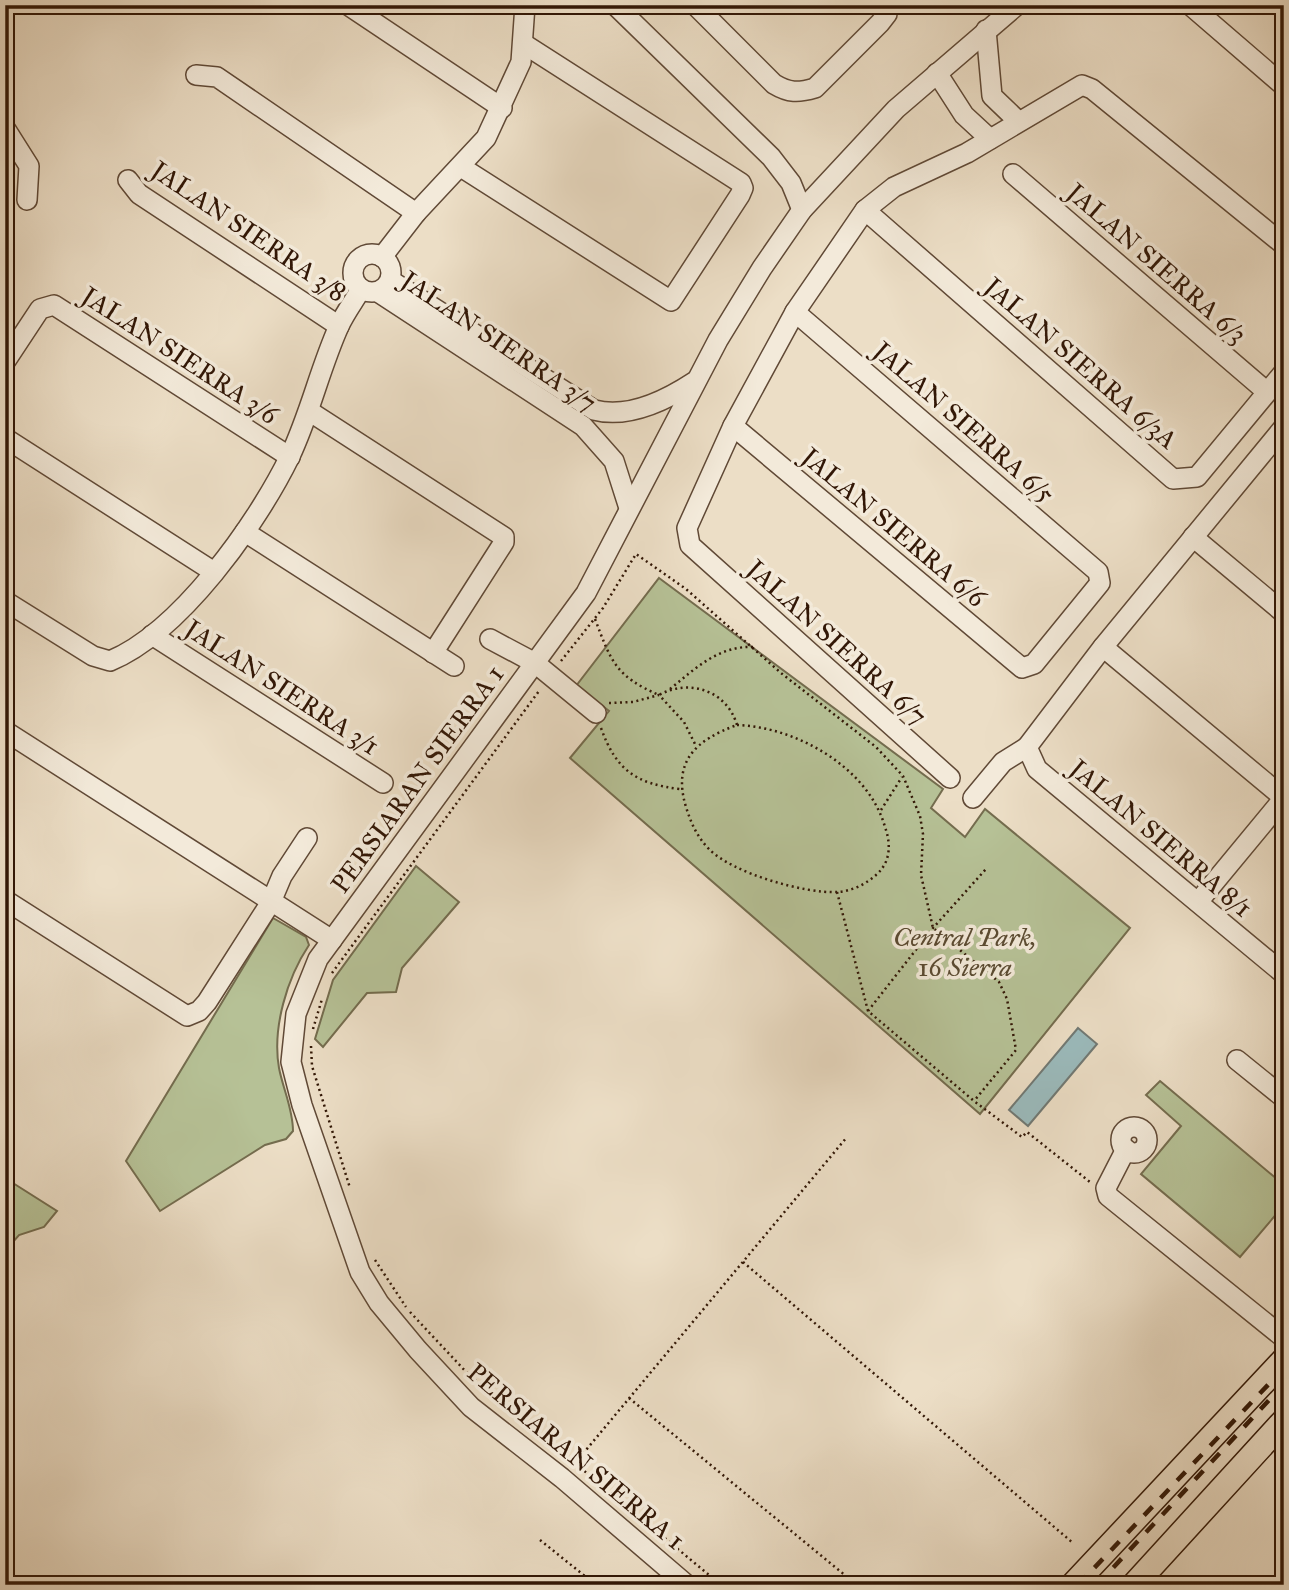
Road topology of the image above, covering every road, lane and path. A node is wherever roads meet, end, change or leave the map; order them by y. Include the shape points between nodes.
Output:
1 (348, 5) edge
2 (525, 5) edge
3 (615, 5) edge
4 (695, 5) edge
5 (1017, 5) edge
6 (1190, 5) edge
7 (887, 10) edge
8 (986, 30) junction
9 (524, 44) junction
10 (937, 73) junction
11 (196, 75) dead end
12 (1284, 86) edge
13 (502, 108) junction
14 (1018, 121) junction
15 (5, 128) edge
16 (990, 138) junction
17 (461, 167) junction
18 (1013, 174) dead end
19 (128, 180) dead end
20 (27, 200) dead end
21 (802, 210) junction
22 (865, 210) junction
23 (416, 213) junction
24 (1284, 245) edge
25 (382, 257) junction
26 (376, 287) junction
27 (795, 312) junction
28 (340, 326) junction
29 (5, 362) edge
30 (1284, 372) edge
31 (697, 380) junction
32 (1267, 393) junction
33 (643, 406) junction
34 (309, 411) junction
35 (589, 418) junction
36 (674, 423) junction
37 (733, 426) junction
38 (1282, 431) edge
39 (5, 438) edge
40 (289, 457) junction
41 (614, 461) junction
42 (643, 480) junction
43 (629, 508) junction
44 (245, 532) junction
45 (1193, 537) junction
46 (214, 572) junction
47 (5, 601) edge
48 (1284, 613) edge
49 (595, 619) junction
50 (152, 635) junction
51 (490, 639) dead end
52 (755, 647) junction
53 (1103, 647) junction
54 (433, 653) junction
55 (561, 662) dead end
56 (535, 663) junction
57 (454, 666) dead end
58 (1022, 668) joint
59 (670, 689) junction
60 (539, 691) dead end
61 (659, 695) junction
62 (596, 713) junction
63 (737, 725) junction
64 (5, 731) edge
65 (696, 746) junction
66 (1027, 747) junction
67 (903, 776) junction
68 (950, 778) dead end
69 (383, 783) dead end
70 (680, 789) junction
71 (973, 798) dead end
72 (1284, 798) edge
73 (881, 810) junction
74 (307, 838) dead end
75 (986, 869) dead end
76 (837, 892) junction
77 (5, 900) edge
78 (271, 902) junction
79 (1198, 902) junction
80 (933, 928) junction
81 (332, 940) junction
82 (1284, 974) edge
83 (327, 980) dead end
84 (324, 991) dead end
85 (868, 1011) junction
86 (1237, 1060) dead end
87 (1284, 1098) edge
88 (974, 1101) junction
89 (847, 1137) dead end
90 (1126, 1149) dead end
91 (1108, 1196) junction
92 (354, 1200) dead end
93 (371, 1253) dead end
94 (743, 1262) junction
95 (1284, 1338) edge
96 (1284, 1360) edge
97 (629, 1398) junction
98 (1284, 1421) edge
99 (575, 1463) junction
100 (562, 1478) junction
101 (540, 1540) dead end
102 (1073, 1543) dead end
103 (596, 1585) edge
104 (687, 1585) edge
105 (720, 1585) edge
106 (857, 1585) edge
107 (1073, 1585) edge
108 (1134, 1585) edge

1 - 13 street
2 - 9 street
3 - 21 street via 771,157 791,183
4 - 7 street via 774,84 801,92 815,88
5 - 8 street, PERSIARAN SIERRA 1
6 - 12 street
8 - 10 street, PERSIARAN SIERRA 1
8 - 14 street via 992,96
9 - 13 street
9 - 17 street via 741,183 740,195 675,298 666,300
10 - 16 street via 964,115
10 - 21 street, PERSIARAN SIERRA 1 via 896,109
11 - 23 street via 217,77
13 - 17 street via 486,138
14 - 16 street
14 - 24 street via 1082,85 1092,89
15 - 20 street via 29,166
16 - 22 street via 894,187
17 - 23 street
18 - 32 street, JALAN SIERRA 6/3
19 - 28 street, JALAN SIERRA 3/8 via 139,194
21 - 31 street, PERSIARAN SIERRA 1 via 762,268
22 - 27 street
22 - 32 street, JALAN SIERRA 6/3A via 1173,479 1197,477
23 - 25 street
25 - 26 street via 390,267
25 - 26 street via 363,257 355,266 354,279
26 - 28 street
26 - 35 street, JALAN SIERRA 3/7 via 453,330
27 - 37 street
27 - 58 street, JALAN SIERRA 6/5 via 1098,572 1100,583 1034,664
28 - 34 street
29 - 40 street, JALAN SIERRA 3/6 via 40,309 54,306
30 - 32 street, JALAN SIERRA 6/3A
31 - 33 street, JALAN SIERRA 3/7 via 660,402
31 - 36 street, PERSIARAN SIERRA 1
33 - 35 street, JALAN SIERRA 3/7
33 - 36 street
34 - 40 street
34 - 54 street via 501,534 505,542
35 - 41 street, JALAN SIERRA 3/7
36 - 42 street, PERSIARAN SIERRA 1
37 - 58 street, JALAN SIERRA 6/6
37 - 68 street, JALAN SIERRA 6/7 via 687,528 690,545
38 - 45 street
39 - 46 street
40 - 44 street
41 - 42 street
41 - 43 street, JALAN SIERRA 3/7
42 - 43 street, PERSIARAN SIERRA 1
43 - 56 street, PERSIARAN SIERRA 1 via 586,593
44 - 46 street
44 - 54 street
45 - 48 street
45 - 53 street
46 - 50 street
47 - 50 street via 93,656 110,661 131,653
49 - 52 path via 636,554
49 - 55 path
49 - 61 path via 618,670
50 - 69 street, JALAN SIERRA 3/1
51 - 56 street
52 - 59 path via 737,646 710,657
52 - 67 path via 876,747
53 - 66 street
53 - 72 street
54 - 57 street
56 - 62 street
56 - 81 street, PERSIARAN SIERRA 1
59 - 61 path
59 - 63 path via 697,688 718,697 732,709
60 - 83 path
61 - 62 path via 604,703
61 - 65 path via 684,722
62 - 70 path via 613,759 645,781
63 - 65 path
63 - 73 path via 760,726 812,746 837,762
64 - 78 street
65 - 70 path via 685,762
66 - 71 street via 1003,762
66 - 79 street, JALAN SIERRA 8/1 via 1037,769
67 - 73 path
67 - 80 path via 920,816 921,875
70 - 76 path via 692,825 709,849 728,863 761,877
72 - 79 street
73 - 76 path via 890,842 884,868 870,880
74 - 78 street
75 - 80 path
76 - 85 path
77 - 78 street via 187,1016 207,1002
78 - 81 street
79 - 82 street, JALAN SIERRA 8/1
80 - 85 path
80 - 88 path via 988,970 1007,999 1016,1050
81 - 100 street, PERSIARAN SIERRA 1 via 318,959 296,1014 291,1062 360,1272 379,1303 471,1407
84 - 92 path via 310,1037 312,1066
85 - 88 path
86 - 87 street
88 - 91 path via 1022,1137 1027,1132
89 - 94 path
90 - 91 street via 1105,1188
91 - 95 street
93 - 99 path via 407,1309 468,1374
94 - 97 path
94 - 102 path
96 - 107 main road via 1256,1377
97 - 99 path
97 - 106 path
98 - 108 main road
99 - 100 path
99 - 105 path
100 - 104 street, PERSIARAN SIERRA 1
101 - 103 path

